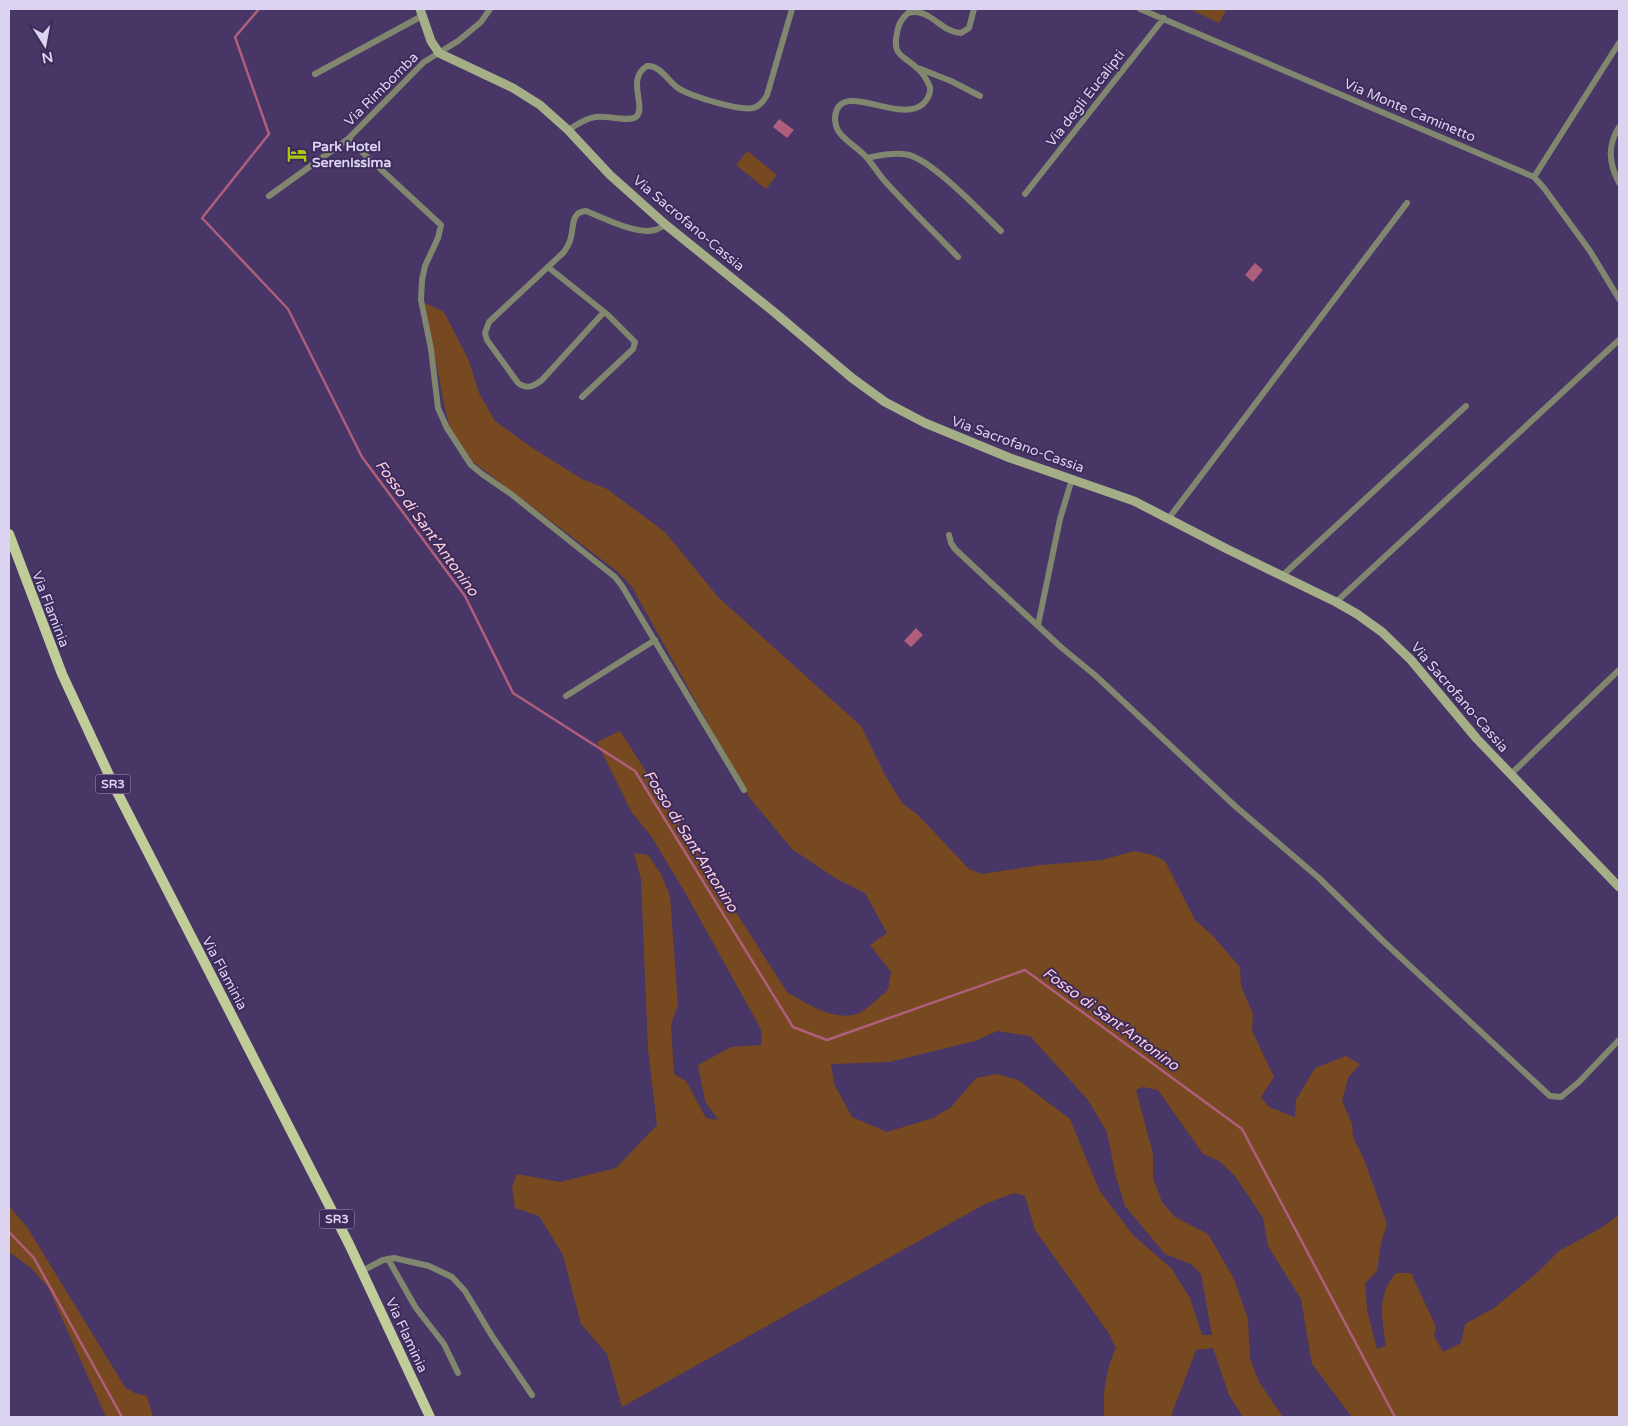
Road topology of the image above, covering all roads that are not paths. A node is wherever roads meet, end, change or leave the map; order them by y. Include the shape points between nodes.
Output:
1 (490, 9) edge
2 (792, 9) edge
3 (974, 9) edge
4 (1140, 9) edge
5 (421, 12) edge
6 (1164, 18) junction
7 (1619, 42) edge
8 (439, 53) junction
9 (916, 67) junction
10 (315, 74) dead end
11 (980, 96) dead end
12 (1619, 127) edge
13 (568, 130) junction
14 (348, 140) junction
15 (867, 158) junction
16 (1534, 177) junction
17 (1619, 182) edge
18 (1025, 194) dead end
19 (269, 196) dead end
20 (1407, 203) dead end
21 (666, 225) junction
22 (1001, 231) dead end
23 (958, 257) dead end
24 (548, 267) junction
25 (1619, 299) edge
26 (604, 312) junction
27 (1619, 340) edge
28 (582, 396) dead end
29 (1466, 406) dead end
30 (1072, 478) junction
31 (1169, 518) junction
32 (9, 534) edge
33 (949, 535) dead end
34 (1283, 575) junction
35 (1336, 602) junction
36 (1038, 625) junction
37 (655, 640) junction
38 (1619, 670) edge
39 (566, 696) dead end
40 (1510, 774) junction
41 (744, 790) dead end
42 (1619, 887) edge
43 (1619, 1040) edge
44 (388, 1259) junction
45 (362, 1271) junction
46 (458, 1373) dead end
47 (532, 1395) dead end
48 (430, 1417) edge

1 - 8 street, Via Rimbomba via 458,41
2 - 13 street via 767,95 756,107 738,108 688,94 657,68 647,66 638,78 638,113 635,118 594,117
3 - 9 street via 969,28 961,33 947,29 922,12 906,15 898,30 896,47 900,55
4 - 6 street, Via Monte Caminetto
5 - 8 street via 433,46
5 - 10 street
6 - 16 street, Via Monte Caminetto
6 - 18 street, Via degli Eucalipti
7 - 16 street
8 - 13 street, Via Sacrofano-Cassia via 528,97
8 - 14 street, Via Rimbomba via 424,62
9 - 11 street via 951,80
9 - 15 street via 930,87 928,98 920,106 894,110 853,100 842,103 837,109 835,120 839,132
12 - 17 street via 1612,140 1610,154
13 - 21 street, Via Sacrofano-Cassia via 610,175
14 - 19 street, Via Rimbomba
14 - 37 street via 441,225 425,266 421,300 432,349 438,408 446,428 471,465 615,577
15 - 22 street via 899,154 917,159 936,171
15 - 23 street
16 - 25 street, Via Monte Caminetto via 1590,251
20 - 31 street
21 - 24 street via 645,230 581,212 574,219 568,246
21 - 30 street, Via Sacrofano-Cassia via 885,402 924,423 1010,458
24 - 26 street
24 - 26 street via 486,328 487,340 518,383 528,387 542,380
26 - 28 street via 633,339 635,346
27 - 35 street
29 - 34 street
30 - 31 street, Via Sacrofano-Cassia
30 - 36 street
31 - 34 street, Via Sacrofano-Cassia
32 - 45 main road, Via Flaminia / SR3 via 62,674 115,788
33 - 36 street via 958,552
34 - 35 street, Via Sacrofano-Cassia
35 - 40 street, Via Sacrofano-Cassia via 1382,632 1411,660
36 - 43 street via 1235,806 1319,878 1550,1096 1561,1097 1568,1092
37 - 39 street
37 - 41 street
38 - 40 street
40 - 42 street, Via Sacrofano-Cassia
44 - 45 street
44 - 46 street via 416,1308 444,1344
44 - 47 street via 429,1266 457,1281
45 - 48 main road, Via Flaminia / SR3

